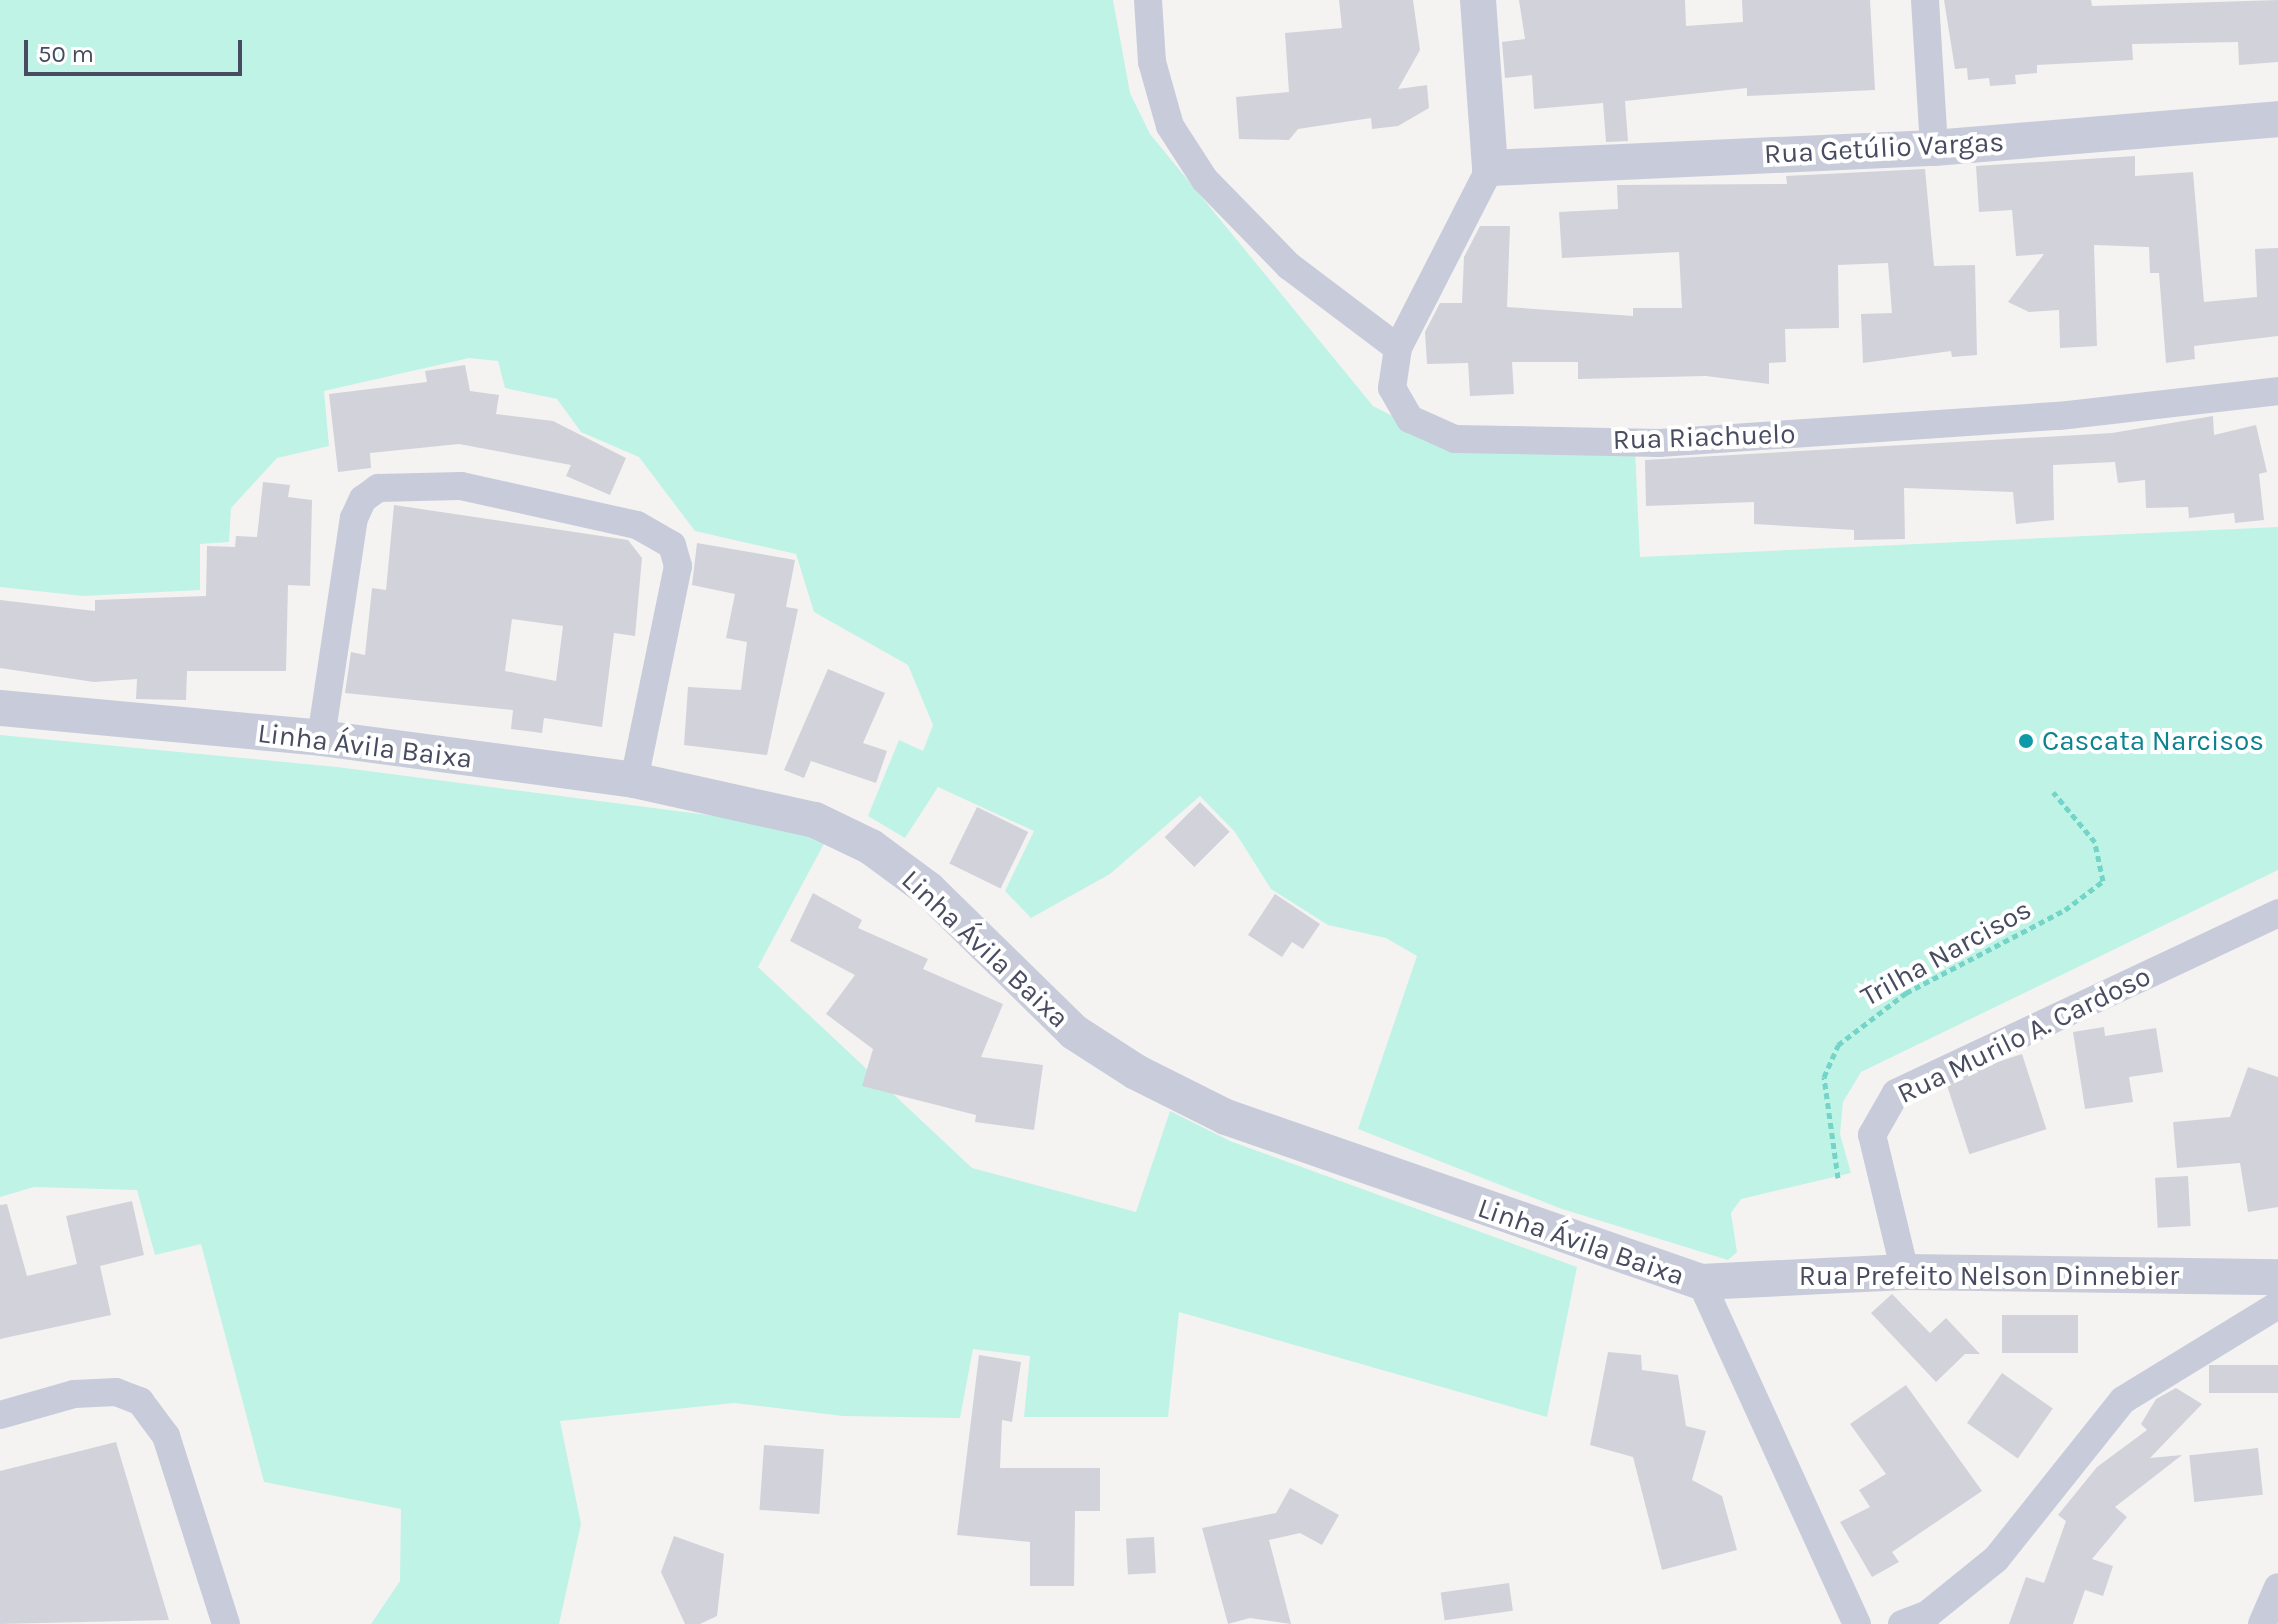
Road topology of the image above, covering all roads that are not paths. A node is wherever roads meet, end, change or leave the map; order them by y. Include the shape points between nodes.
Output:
1 (1148, 0) edge
2 (1478, 0) edge
3 (1925, 0) edge
4 (2278, 119) edge
5 (1934, 148) junction
6 (1490, 168) junction
7 (1398, 348) junction
8 (2278, 391) edge
9 (0, 708) edge
10 (321, 738) junction
11 (634, 780) junction
12 (2278, 913) edge
13 (1905, 1272) junction
14 (2278, 1277) edge
15 (1701, 1282) junction
16 (2278, 1305) edge
17 (0, 1415) edge
18 (2278, 1587) edge
19 (226, 1624) edge
20 (1857, 1624) edge
21 (1902, 1624) edge
22 (2262, 1624) edge

1 - 7 street via 1152,62 1170,126 1205,180 1289,266
2 - 6 street
3 - 5 street
4 - 5 street, Rua Getúlio Vargas
5 - 6 street, Rua Getúlio Vargas
6 - 7 street, Rua Riachuelo
7 - 8 street, Rua Riachuelo via 1392,388 1410,419 1455,439 1659,443 2059,416
9 - 10 street, Linha Ávila Baixa
10 - 11 street, Linha Ávila Baixa
10 - 11 street via 354,518 363,499 378,488 461,486 637,525 672,545 678,566
11 - 15 street, Linha Ávila Baixa via 815,820 871,847 928,889 1074,1032 1226,1117
12 - 13 street, Rua Murilo A. Cardoso via 1896,1093 1872,1135
13 - 14 street, Rua Prefeito Nelson Dinnebier
13 - 15 street, Rua Prefeito Nelson Dinnebier
15 - 20 street
16 - 21 street via 2123,1400 1996,1559 1928,1614
17 - 19 street via 74,1394 116,1392 140,1401 166,1436
18 - 22 street

